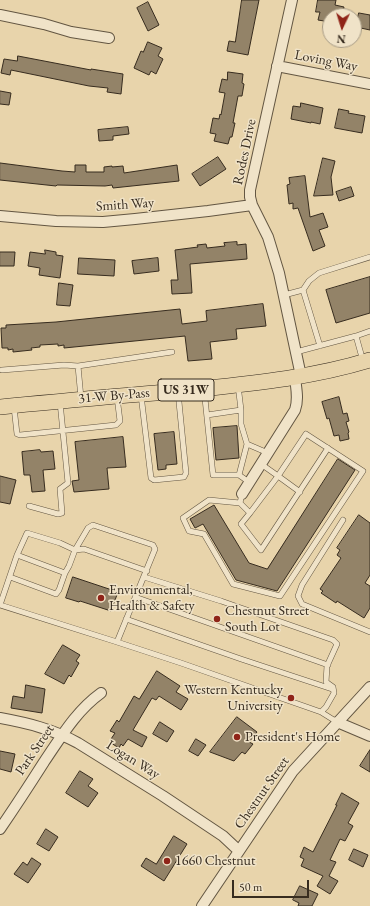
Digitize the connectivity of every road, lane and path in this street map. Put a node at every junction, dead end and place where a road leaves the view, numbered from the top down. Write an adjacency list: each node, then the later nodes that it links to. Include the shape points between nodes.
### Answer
1 (292, 0): 4 (street, Rodes Drive)
2 (0, 15): 3 (street)
3 (108, 38)
4 (278, 66): 5 (street, Loving Way); 6 (street, Rodes Drive, via 250,190)
5 (370, 84)
6 (252, 205): 7 (street, Smith Way, via 103,222); 10 (street, Rodes Drive, via 268,238)
7 (0, 216)
8 (370, 257): 9 (lane, via 319,273 308,281)
9 (303, 290): 10 (lane); 13 (lane)
10 (284, 295): 15 (street, Rodes Drive)
11 (370, 331): 12 (lane)
12 (356, 336): 13 (lane); 16 (lane)
13 (320, 346): 15 (lane)
14 (172, 352): 17 (lane)
15 (296, 352): 19 (street, Rodes Drive)
16 (367, 361): 19 (main road, 31-W By-Pass / US 31W)
17 (78, 366): 18 (lane); 25 (lane)
18 (2, 370)
19 (298, 377): 20 (main road, 31-W By-Pass / US 31W); 33 (street, Rodes Drive, via 295,410)
20 (238, 385): 21 (main road, 31-W By-Pass / US 31W); 28 (lane)
21 (204, 388): 22 (main road, 31-W By-Pass / US 31W); 29 (lane)
22 (178, 391): 23 (main road, 31-W By-Pass / US 31W); 23 (lane, via 186,473 184,477 154,480 150,478)
23 (141, 394): 24 (main road, 31-W By-Pass / US 31W)
24 (117, 396): 25 (main road, 31-W By-Pass / US 31W); 30 (lane, via 120,420 116,425)
25 (81, 399): 26 (main road, 31-W By-Pass / US 31W)
26 (60, 401): 27 (main road, 31-W By-Pass / US 31W); 30 (lane)
27 (7, 406): 30 (lane, via 17,434)
28 (241, 410): 29 (lane); 31 (lane, via 241,424)
29 (207, 415): 35 (lane, via 213,475)
30 (63, 430): 40 (lane, via 68,483 60,489 62,513)
31 (247, 444): 33 (lane); 35 (lane)
32 (328, 448): 36 (lane, via 306,434); 38 (lane); 39 (lane, via 363,471 280,596 233,584 204,534 189,530 183,518 210,500)
33 (268, 453): 34 (street, Rodes Drive)
34 (261, 464): 36 (lane); 37 (street, Rodes Drive)
35 (239, 475): 37 (lane)
36 (278, 476): 38 (lane); 41 (lane)
37 (249, 482): 39 (street, Rodes Drive)
38 (300, 492): 41 (lane, via 261,550 241,524)
39 (241, 499): 41 (lane)
40 (29, 506)
41 (250, 513)
42 (343, 520): 52 (lane, via 302,585 298,596 302,604)
43 (75, 550): 44 (lane, via 26,533); 45 (lane, via 84,549); 45 (lane, via 88,528 93,525 153,545 155,549); 46 (lane)
44 (17, 555): 46 (lane); 47 (lane)
45 (147, 571): 48 (lane)
46 (65, 573): 47 (lane, via 56,594)
47 (10, 578): 50 (lane)
48 (144, 578): 49 (lane); 54 (lane, via 236,606 333,640 338,644)
49 (136, 597): 51 (lane); 54 (lane)
50 (0, 605): 53 (lane)
51 (126, 619): 53 (lane); 56 (lane)
52 (370, 632)
53 (117, 642): 58 (lane)
54 (328, 665): 56 (lane, via 326,682)
55 (370, 686): 60 (street, Chestnut Street)
56 (333, 689): 58 (lane, via 331,700)
57 (101, 693): 61 (street, Park Street, via 80,712)
58 (321, 712): 60 (lane)
59 (0, 718): 61 (street, Logan Way)
60 (337, 722): 62 (street); 64 (street, Chestnut Street, via 293,771)
61 (62, 735): 63 (street, Park Street); 64 (street, Logan Way, via 99,755 163,796 223,836)
62 (370, 736)
63 (0, 829)
64 (239, 851): 65 (street, Chestnut Street)
65 (202, 906)

